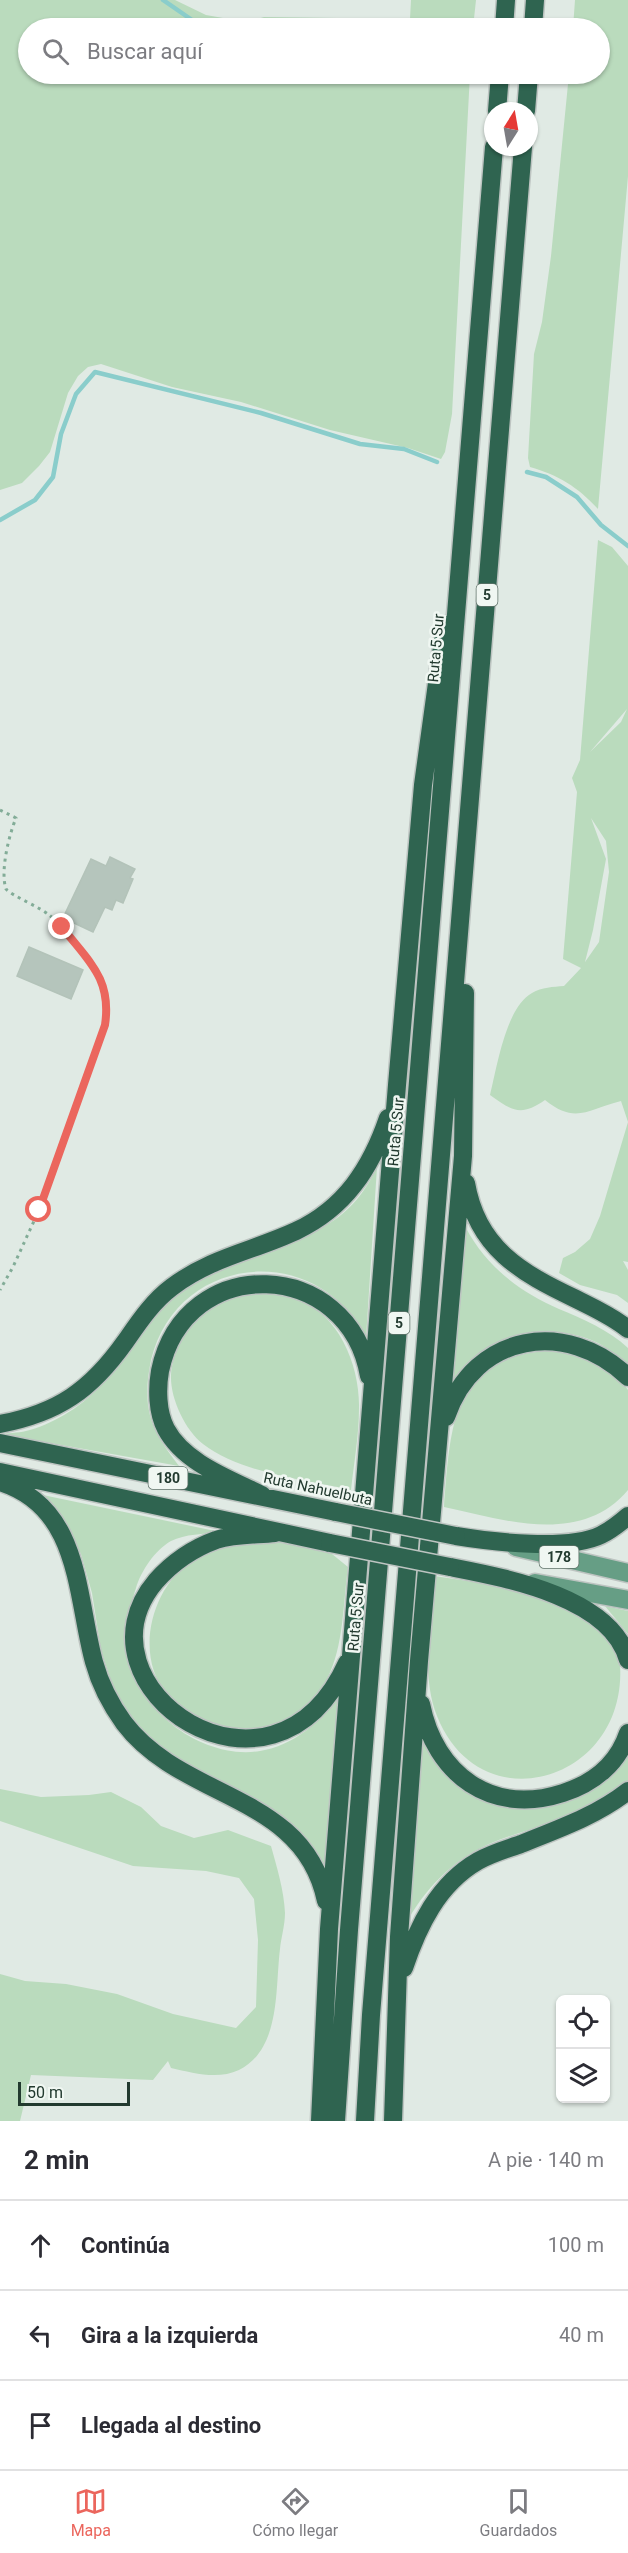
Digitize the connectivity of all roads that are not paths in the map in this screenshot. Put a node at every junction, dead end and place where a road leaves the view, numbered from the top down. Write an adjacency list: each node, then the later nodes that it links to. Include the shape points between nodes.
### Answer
1 (506, 0): 3 (highway)
2 (535, 0): 4 (highway)
3 (505, 18)
4 (534, 18)
5 (499, 84): 7 (highway)
6 (528, 84): 8 (highway)
7 (498, 102)
8 (527, 102)
9 (494, 156): 11 (highway, Ruta 5 Sur / 5)
10 (522, 156): 12 (highway, 5)
11 (463, 526): 13 (highway, via 428,745); 40 (highway, Ruta 5 Sur / 5)
12 (461, 908): 14 (highway, via 465,1011); 41 (highway, 5)
13 (397, 1084): 17 (highway); 18 (highway, via 370,1163 337,1205 296,1231 233,1253 191,1274 153,1304 105,1368 78,1394 53,1409)
14 (463, 1156): 15 (highway, via 475,1216 500,1253 521,1270 593,1306); 20 (highway)
15 (628, 1329)
16 (628, 1377): 20 (highway, via 606,1358 574,1344 538,1342 506,1349 468,1374 456,1392)
17 (372, 1389): 23 (highway, via 361,1348 344,1319 332,1307 304,1292 271,1283 253,1284 219,1293 193,1309 176,1331 162,1362 158,1397 166,1428 192,1457); 32 (highway)
18 (0, 1424)
19 (0, 1443): 23 (highway, Ruta Nahuelbuta / 180)
20 (437, 1450): 34 (highway)
21 (0, 1472): 25 (highway, 180)
22 (0, 1482): 37 (highway, via 45,1511 65,1542 78,1580 94,1664 125,1724 148,1749 274,1820 290,1833 304,1848 323,1886)
23 (262, 1495): 26 (highway, Ruta Nahuelbuta / 180, bridge)
24 (628, 1516): 27 (highway, via 601,1535 577,1542)
25 (275, 1533): 28 (highway, 180, bridge); 32 (highway, via 233,1536 200,1547 166,1570 149,1590 137,1615 135,1641 141,1668 154,1692 171,1712 207,1732 233,1738 261,1737 288,1729 313,1711 333,1689)
26 (456, 1536): 27 (highway, Ruta Nahuelbuta / 178)
27 (491, 1542): 29 (main road, Ruta Nahuelbuta / 178)
28 (450, 1567): 30 (highway, 178)
29 (628, 1573)
30 (495, 1576): 31 (main road, 178); 33 (highway, via 582,1607 600,1618 620,1641)
31 (628, 1600)
32 (351, 1650): 37 (highway)
33 (628, 1660)
34 (419, 1661): 35 (highway, via 424,1719 435,1747 462,1778 487,1793 529,1799 574,1789 609,1766); 38 (highway)
35 (628, 1733)
36 (628, 1791): 38 (highway, via 594,1814 477,1861 449,1885 435,1901 414,1939 403,1972)
37 (329, 1929): 39 (highway)
38 (395, 2029): 42 (highway)
39 (320, 2121)
40 (336, 2121)
41 (364, 2121)
42 (393, 2121)

